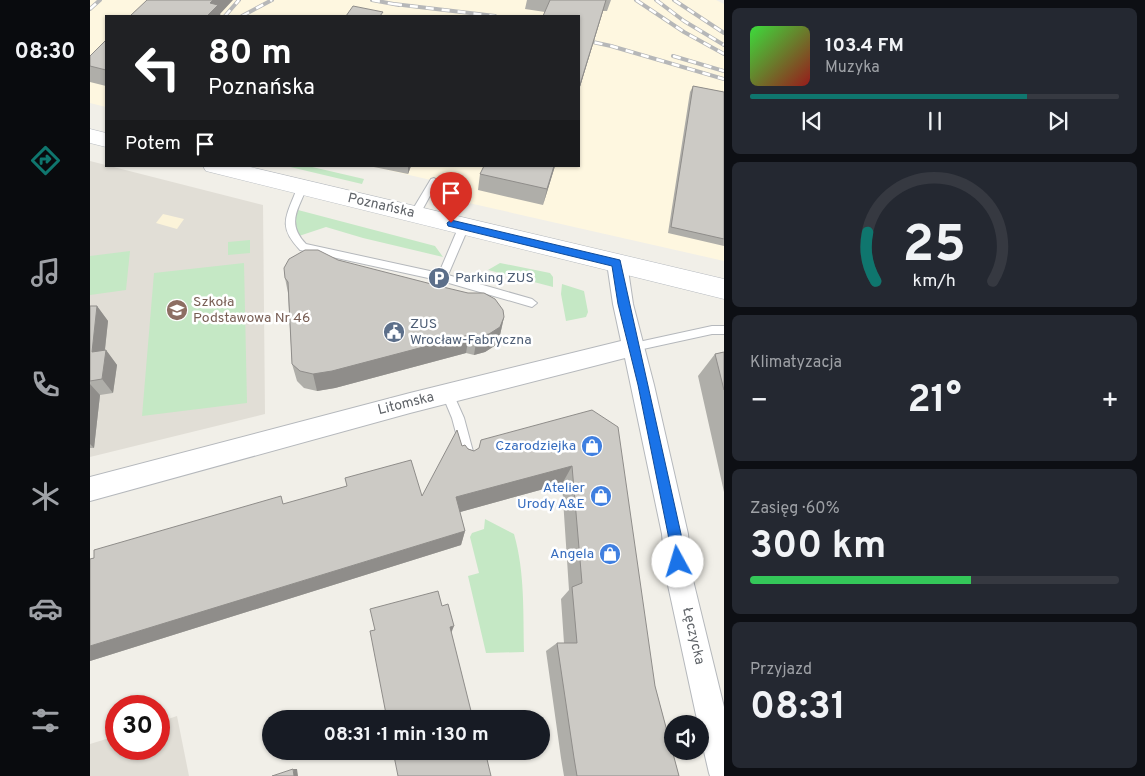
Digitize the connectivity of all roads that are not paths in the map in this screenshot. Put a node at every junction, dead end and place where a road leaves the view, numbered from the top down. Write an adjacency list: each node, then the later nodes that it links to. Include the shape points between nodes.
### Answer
1 (90, 136): 2 (street)
2 (105, 140)
3 (218, 167): 5 (street, Poznańska)
4 (434, 181): 6 (lane)
5 (302, 187): 6 (street, Poznańska); 9 (lane, via 288,224 289,231 303,247)
6 (415, 214): 7 (street, Poznańska)
7 (464, 226): 8 (street, Poznańska); 9 (lane)
8 (616, 263): 10 (street, Poznańska); 13 (street, Łęczycka)
9 (442, 277): 11 (lane)
10 (724, 288)
11 (532, 302)
12 (724, 330): 13 (lane, Litomska)
13 (634, 347): 14 (street, Litomska); 17 (street, Łęczycka, via 675,534 679,576)
14 (448, 394): 15 (lane); 16 (street, Litomska)
15 (469, 462)
16 (90, 489)
17 (724, 773)

